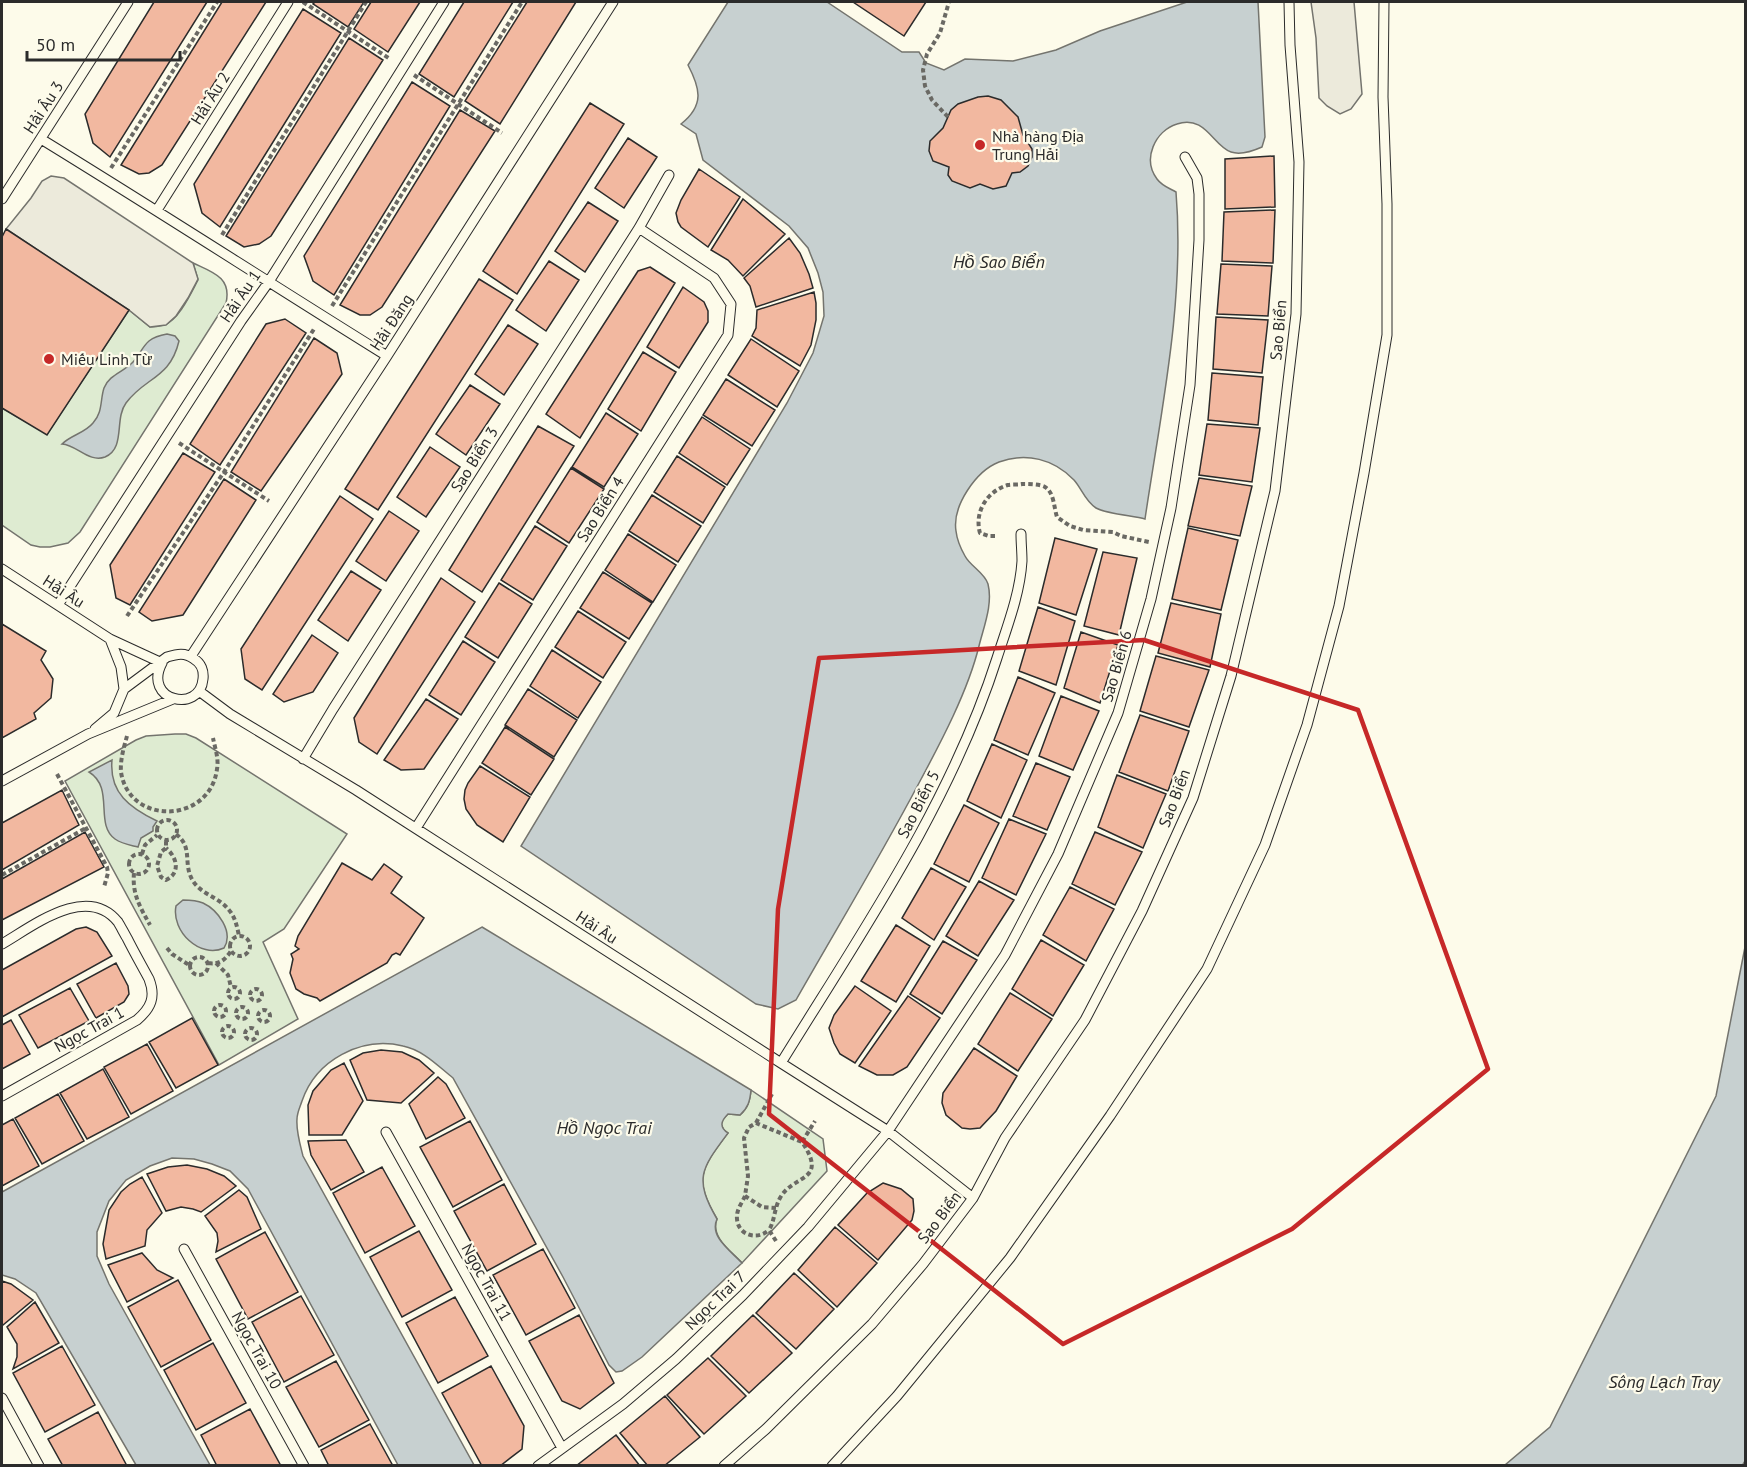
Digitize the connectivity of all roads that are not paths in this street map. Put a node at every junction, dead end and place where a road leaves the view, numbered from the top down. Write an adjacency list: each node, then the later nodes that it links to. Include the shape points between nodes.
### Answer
1 (128, 2): 7 (lane, Hải Âu 3)
2 (288, 2): 11 (lane, Hải Âu 2)
3 (444, 2): 13 (lane, Hải Âu 1)
4 (613, 2): 14 (lane, Hải Đăng)
5 (1289, 2): 33 (lane, Sao Biển, via 1299,162 1296,314 1275,491 1231,676 1193,798 1142,911 1085,1020 1005,1138)
6 (1384, 2): 41 (lane, via 1387,335 1339,606 1307,725 1265,845 1207,969 1110,1116 1010,1258 897,1396)
7 (40, 139): 10 (lane, Hải Âu 3); 11 (lane)
8 (1185, 157): 31 (lane, Sao Biển 6, via 1197,178 1199,194 1190,385 1163,546 1118,713 1058,854 1005,955)
9 (669, 175): 12 (lane, Sao Biển 3)
10 (2, 199)
11 (157, 210): 13 (lane)
12 (639, 228): 25 (lane, Sao Biển 3); 27 (lane, Sao Biển 4, via 714,278 731,304 728,335)
13 (268, 283): 14 (lane); 17 (lane, Hải Âu 1)
14 (387, 356): 19 (lane, Hải Đăng)
15 (1021, 534): 29 (lane, Sao Biển 5, via 1022,561 1010,619 967,739 910,854)
16 (2, 569): 17 (lane, Hải Âu)
17 (58, 605): 18 (lane, Hải Âu)
18 (110, 639): 20 (lane, Hải Âu); 21 (lane, via 121,666)
19 (191, 656): 20 (lane, via 175,654); 22 (lane, via 204,675)
20 (162, 663): 21 (lane); 23 (lane, via 158,684)
21 (124, 689): 24 (lane, via 114,713)
22 (199, 691): 23 (lane, via 187,699); 25 (lane, Hải Âu)
23 (173, 699): 24 (lane)
24 (88, 734): 26 (lane)
25 (303, 759): 27 (lane, Hải Âu)
26 (2, 781)
27 (416, 828): 29 (lane, Hải Âu)
28 (2, 944): 30 (lane, Ngọc Trai 1, via 59,912 75,906 98,907 117,922 149,979 153,997 137,1020)
29 (781, 1064): 31 (lane, Hải Âu)
30 (2, 1096)
31 (888, 1131): 33 (lane, Hải Âu); 36 (lane, Ngọc Trai 7, via 808,1227 743,1295 623,1404)
32 (386, 1132): 36 (lane, Ngọc Trai 11)
33 (973, 1198): 40 (lane, Sao Biển, via 872,1324 766,1430)
34 (184, 1249): 38 (lane, Ngọc Trai 10)
35 (2, 1398): 37 (lane)
36 (562, 1448): 39 (lane, Ngọc Trai 7)
37 (39, 1466)
38 (304, 1466)
39 (538, 1466)
40 (724, 1466)
41 (832, 1466)

